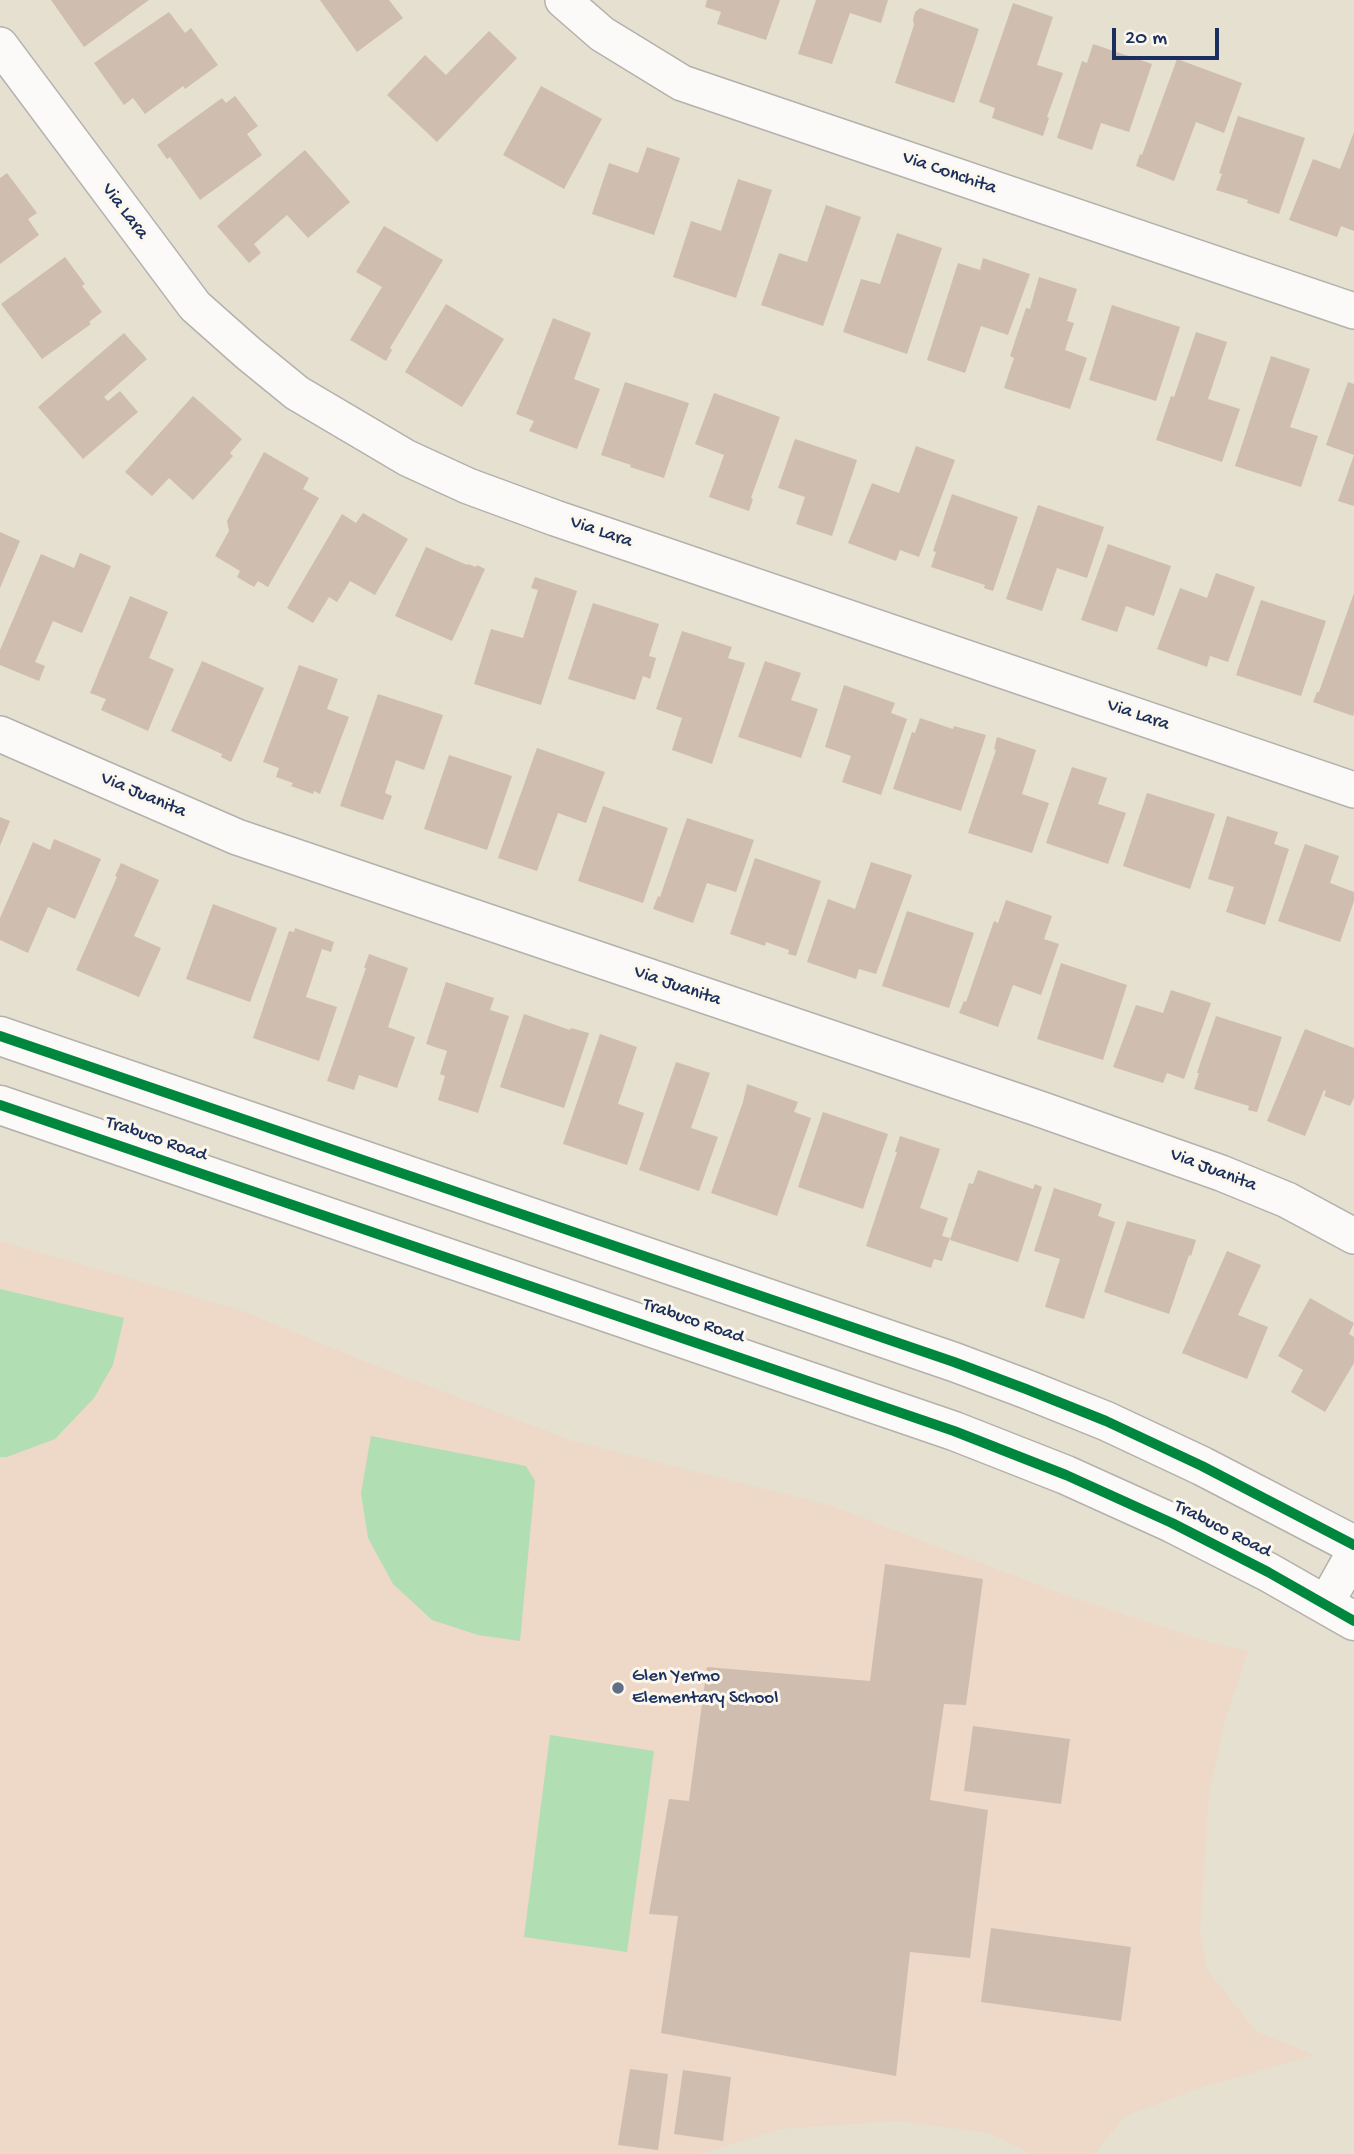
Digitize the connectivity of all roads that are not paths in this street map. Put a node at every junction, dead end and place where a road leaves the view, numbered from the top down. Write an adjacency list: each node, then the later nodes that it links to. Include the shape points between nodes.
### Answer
1 (563, 0): 3 (street, Via Conchita, via 602,34 682,83)
2 (0, 46): 5 (street, Via Lara, via 195,306 297,393 407,458 555,518)
3 (1354, 311)
4 (0, 734): 8 (street, Via Juanita, via 237,837 1208,1168 1287,1200)
5 (1354, 790)
6 (0, 1036): 9 (main road, via 1014,1384 1202,1466)
7 (0, 1105): 11 (main road, Trabuco Road, via 954,1431 1171,1523)
8 (1354, 1236)
9 (1354, 1545)
10 (1354, 1553): 11 (street)
11 (1340, 1613)

